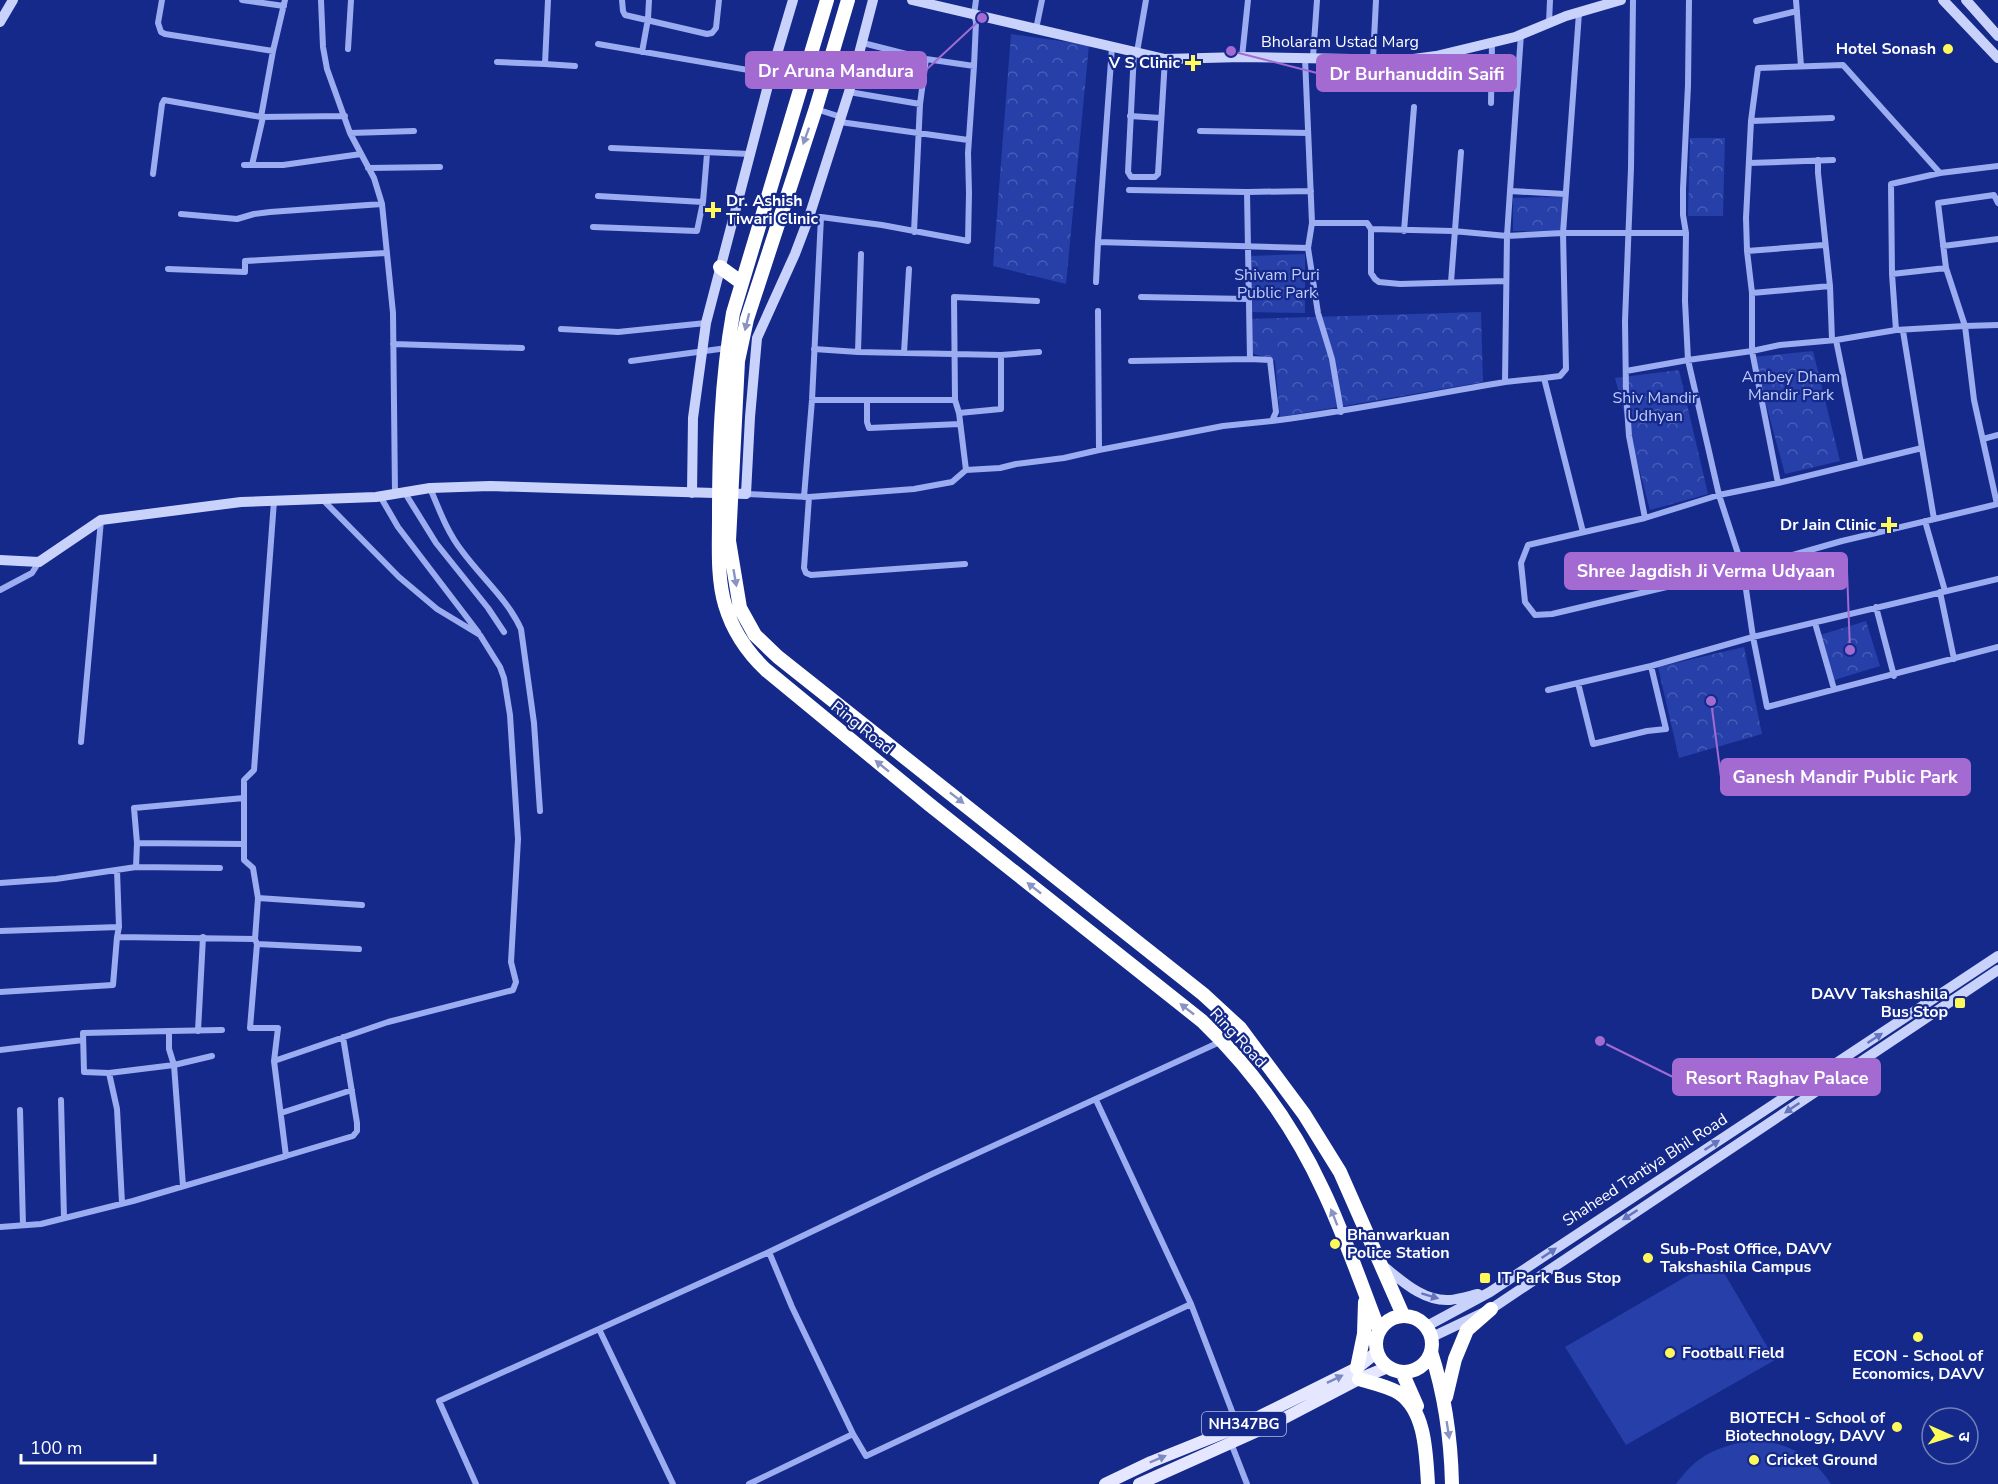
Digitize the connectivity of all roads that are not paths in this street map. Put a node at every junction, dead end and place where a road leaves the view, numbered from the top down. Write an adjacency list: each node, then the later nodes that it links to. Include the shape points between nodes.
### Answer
1 (13, 0): 34 (street)
2 (162, 0): 44 (street, via 158,24 165,34)
3 (242, 0): 28 (street)
4 (321, 0): 64 (street, via 327,69)
5 (351, 0): 43 (street)
6 (548, 0): 54 (street)
7 (622, 0): 32 (street, via 625,15)
8 (649, 0): 32 (street)
9 (719, 0): 32 (street, via 712,33)
10 (794, 0): 58 (street)
11 (827, 0): 131 (highway, Ring Road)
12 (848, 0): 62 (highway, Ring Road)
13 (873, 0): 40 (street)
14 (912, 0): 31 (street, Bholaram Ustad Marg)
15 (976, 0): 31 (street)
16 (1042, 0): 36 (street)
17 (1146, 0): 46 (street)
18 (1248, 0): 47 (street)
19 (1317, 0): 48 (street)
20 (1376, 0): 52 (street)
21 (1550, 0): 35 (street)
22 (1621, 0): 30 (street, Bholaram Ustad Marg)
23 (1633, 0): 112 (street)
24 (1689, 0): 111 (street, via 1683,189)
25 (1796, 0): 29 (street)
26 (1943, 0): 49 (street)
27 (1966, 0): 38 (street)
28 (284, 3): 44 (street)
29 (1797, 11): 33 (street); 57 (street)
30 (1579, 13): 35 (street, Bholaram Ustad Marg); 96 (street)
31 (974, 15): 36 (street, Bholaram Ustad Marg); 56 (street)
32 (648, 19): 45 (street)
33 (1756, 21)
34 (0, 22)
35 (1549, 23): 37 (street, Bholaram Ustad Marg)
36 (1036, 29): 42 (street, Bholaram Ustad Marg)
37 (1521, 34): 39 (street, Bholaram Ustad Marg); 94 (street)
38 (1998, 36)
39 (1492, 42): 52 (street, Bholaram Ustad Marg, via 1436,56); 60 (street)
40 (863, 43): 50 (street); 59 (street)
41 (598, 45): 45 (street)
42 (1112, 47): 46 (street, Bholaram Ustad Marg); 115 (street)
43 (348, 49)
44 (273, 51): 66 (street)
45 (642, 52): 58 (street)
46 (1136, 52): 51 (street, Bholaram Ustad Marg); 65 (street)
47 (1242, 57): 48 (street, Bholaram Ustad Marg); 51 (street, Bholaram Ustad Marg)
48 (1309, 57): 52 (street, Bholaram Ustad Marg); 74 (street)
49 (1998, 58)
50 (926, 59): 56 (street); 61 (street)
51 (1165, 59): 67 (street)
52 (1373, 59)
53 (497, 62): 54 (street)
54 (544, 64): 55 (street)
55 (574, 66)
56 (974, 66): 76 (street)
57 (1801, 66): 70 (street, via 1758,68); 90 (street, via 1843,65)
58 (771, 74): 81 (street)
59 (849, 92): 61 (street); 69 (street)
60 (1491, 103)
61 (920, 104): 75 (street)
62 (816, 108): 69 (street); 179 (highway, Ring Road, one-way to 179, via 747,319 738,361)
63 (1414, 108): 107 (street)
64 (345, 116): 66 (street); 73 (street)
65 (1130, 116): 67 (street); 67 (street, via 1131,177 1158,174)
66 (262, 117): 86 (street); 91 (street, via 164,100)
67 (1161, 118)
68 (1832, 118): 70 (street)
69 (840, 120): 75 (street); 102 (street)
70 (1751, 121): 84 (street)
71 (414, 131): 73 (street)
72 (1200, 131): 74 (street)
73 (350, 133): 79 (street)
74 (1308, 133): 93 (street)
75 (919, 134): 76 (street); 109 (street)
76 (968, 140): 109 (street, via 968,241)
77 (611, 148): 80 (street)
78 (1461, 152): 108 (street)
79 (361, 154): 86 (street, via 283,165); 89 (street)
80 (707, 154): 81 (street); 98 (street)
81 (750, 154): 123 (street)
82 (1818, 160): 83 (street); 84 (street); 117 (street)
83 (1833, 160)
84 (1749, 163): 120 (street)
85 (244, 165): 86 (street)
86 (252, 165)
87 (1998, 166): 90 (street)
88 (440, 167): 89 (street)
89 (368, 168): 100 (street)
90 (1940, 172): 127 (street, via 1891,184)
91 (153, 174)
92 (1129, 190): 95 (street)
93 (1311, 191): 95 (street); 104 (street)
94 (1510, 191): 96 (street); 113 (street)
95 (1247, 192): 116 (street)
96 (1565, 194): 110 (street)
97 (598, 196): 98 (street)
98 (702, 202): 105 (street, via 694,232)
99 (1998, 203): 118 (street, via 1994,195 1938,203)
100 (382, 204): 101 (street, via 262,213 237,219); 121 (street)
101 (181, 214)
102 (808, 217): 103 (street); 180 (street, via 757,338)
103 (821, 217): 109 (street); 147 (street)
104 (1312, 223): 106 (street, via 1367,223); 119 (street)
105 (593, 227)
106 (1371, 230): 107 (street); 130 (street, via 1371,273 1379,282)
107 (1404, 231): 108 (street)
108 (1453, 231): 113 (street); 130 (street)
109 (914, 232)
110 (1563, 233): 112 (street); 113 (street); 160 (street, via 1566,369 1560,376)
111 (1686, 233): 112 (street); 156 (street)
112 (1628, 234): 159 (street)
113 (1507, 236): 128 (street)
114 (1998, 239): 118 (street)
115 (1098, 242): 116 (street); 129 (street)
116 (1246, 245): 119 (street); 135 (street)
117 (1824, 245): 120 (street); 132 (street)
118 (1943, 246): 124 (street)
119 (1308, 248): 165 (street, via 1318,314 1332,359)
120 (1747, 251): 133 (street)
121 (386, 253): 125 (street, via 245,261 245,272); 144 (street)
122 (861, 254): 150 (street)
123 (720, 267): 131 (highway); 138 (street)
124 (1946, 268): 127 (street); 140 (street)
125 (168, 269)
126 (909, 270): 152 (street)
127 (1892, 274): 142 (street)
128 (1505, 281): 130 (street); 161 (street)
129 (1096, 282)
130 (1451, 282)
131 (742, 283): 146 (highway, Ring Road)
132 (1830, 286): 133 (street); 143 (street)
133 (1752, 293): 148 (street)
134 (1141, 297): 135 (street)
135 (1247, 299): 155 (street)
136 (1037, 302): 153 (street, via 954,297)
137 (1098, 311): 172 (street)
138 (706, 324): 141 (street, via 618,332); 149 (street)
139 (1998, 325): 140 (street)
140 (1965, 326): 142 (street); 170 (street)
141 (561, 329)
142 (1899, 331): 143 (street); 171 (street)
143 (1834, 340): 148 (street); 173 (street)
144 (393, 344): 145 (street); 178 (street)
145 (522, 348)
146 (727, 348): 149 (street); 179 (highway, Ring Road, via 719,457)
147 (814, 349): 150 (street); 162 (street)
148 (1752, 351): 156 (street); 175 (street)
149 (703, 352): 157 (street); 177 (street, via 693,418)
150 (858, 352): 152 (street)
151 (1039, 352): 154 (street)
152 (904, 353): 153 (street)
153 (954, 354): 154 (street); 163 (street)
154 (1001, 355): 166 (street, via 1001,409)
155 (1250, 359): 158 (street); 167 (street, via 1270,360 1276,403)
156 (1688, 360): 159 (street); 181 (street)
157 (632, 361)
158 (1131, 361)
159 (1626, 371): 187 (street, via 1629,436)
160 (1544, 378): 161 (street); 191 (street)
161 (1505, 382): 165 (street)
162 (812, 400): 164 (street); 183 (street)
163 (955, 400): 164 (street); 166 (street)
164 (867, 401): 168 (street, via 869,428)
165 (1341, 412): 167 (street)
166 (959, 413): 168 (street)
167 (1272, 421): 172 (street, via 1223,426)
168 (960, 424): 174 (street)
169 (1998, 435): 170 (street)
170 (1983, 439): 186 (street)
171 (1922, 448): 173 (street); 188 (street)
172 (1099, 450): 174 (street, via 1000,468)
173 (1861, 463): 175 (street)
174 (966, 470): 183 (street, via 952,482 914,489)
175 (1778, 483): 181 (street)
176 (430, 488): 177 (street, via 490,486); 178 (street); 213 (street, via 460,550 521,629 534,723)
177 (692, 493): 179 (street)
178 (400, 494): 182 (street); 201 (street)
179 (725, 494): 180 (street); 236 (highway, Ring Road, one-way to 179, via 749,654 724,604 719,560); 256 (highway, Ring Road, one-way to 256, via 740,608 755,635 1240,1028 1304,1114 1340,1172)
180 (746, 494): 183 (street)
181 (1719, 495): 187 (street); 195 (street)
182 (380, 496): 184 (street); 202 (street, via 398,527)
183 (807, 497): 194 (street, via 804,568 811,576)
184 (323, 500): 185 (street); 202 (street, via 399,577 437,609)
185 (274, 501): 189 (street); 212 (street, via 254,770 244,780)
186 (1997, 504): 188 (street)
187 (1645, 518): 191 (street)
188 (1934, 519): 190 (street)
189 (101, 520): 193 (street); 211 (street)
190 (1925, 521): 195 (street); 198 (street)
191 (1584, 532): 195 (street, via 1528,545 1521,563 1526,602 1535,615)
192 (0, 560): 193 (street)
193 (39, 562): 197 (street, via 32,573)
194 (965, 564)
195 (1743, 569): 203 (street)
196 (1998, 579): 198 (street)
197 (0, 590)
198 (1942, 592): 199 (street); 205 (street)
199 (1876, 607): 200 (street); 207 (street)
200 (1815, 623): 203 (street); 209 (street)
201 (504, 632)
202 (480, 635): 234 (street, via 500,667 510,715 518,839 511,962 516,982 513,990 502,994)
203 (1753, 637): 206 (street); 209 (street, via 1767,706)
204 (1998, 647): 205 (street)
205 (1954, 659): 207 (street)
206 (1651, 666): 208 (street); 208 (street, via 1666,729 1593,744)
207 (1893, 676): 209 (street)
208 (1578, 683): 210 (street)
209 (1834, 689)
210 (1548, 690)
211 (81, 742)
212 (244, 798): 214 (street, via 134,808); 215 (street)
213 (540, 811)
214 (137, 843): 215 (street); 216 (street)
215 (244, 844): 220 (street, via 244,860 253,868)
216 (136, 867): 217 (street); 218 (street)
217 (220, 868)
218 (117, 870): 219 (street); 222 (street)
219 (0, 883)
220 (258, 898): 221 (street); 226 (street)
221 (362, 905)
222 (118, 927): 223 (street); 224 (street)
223 (0, 931)
224 (117, 937): 225 (street); 230 (street, via 113,985)
225 (203, 937): 226 (street); 233 (street)
226 (256, 941): 227 (street); 239 (street, via 250,1028 278,1028)
227 (359, 949)
228 (1998, 956): 249 (street, Shaheed Tantiya Bhil Road, one-way to 228)
229 (1998, 970): 250 (street, one-way to 250)
230 (0, 992)
231 (222, 1030): 233 (street)
232 (169, 1031): 233 (street); 235 (street, via 83,1033); 240 (street)
233 (198, 1031)
234 (343, 1037): 239 (street); 242 (street)
235 (83, 1040): 237 (street); 241 (street, via 84,1072)
236 (1223, 1041): 244 (street); 257 (highway, Ring Road, one-way to 236, via 1323,1190 1281,1115)
237 (0, 1050)
238 (212, 1056): 240 (street)
239 (274, 1061): 246 (street)
240 (174, 1065): 241 (street); 248 (street)
241 (109, 1073): 251 (street, via 117,1109)
242 (352, 1090): 246 (street); 247 (street, via 357,1123 353,1136)
243 (61, 1100): 252 (street)
244 (1096, 1100): 255 (street); 259 (street)
245 (20, 1110): 253 (street)
246 (281, 1113): 247 (street)
247 (286, 1156): 248 (street)
248 (183, 1186): 251 (street)
249 (1648, 1188): 250 (street); 258 (street, Shaheed Tantiya Bhil Road, one-way to 249)
250 (1656, 1198): 260 (street, one-way to 260)
251 (122, 1203): 252 (street)
252 (64, 1218): 253 (street)
253 (23, 1226): 254 (street)
254 (0, 1227)
255 (769, 1252): 262 (street); 272 (street)
256 (1382, 1264): 258 (street, one-way to 258, via 1427,1297 1448,1300); 261 (highway, Ring Road)
257 (1364, 1292): 263 (highway, Ring Road); 269 (highway, via 1364,1334)
258 (1490, 1292): 264 (street, Shaheed Tantiya Bhil Road)
259 (1191, 1304): 271 (street); 272 (street, via 866,1456)
260 (1491, 1309): 264 (street); 270 (highway, via 1467,1330)
261 (1403, 1315): 263 (highway, via 1389,1319); 264 (highway, via 1416,1318)
262 (599, 1329): 274 (street, via 439,1401); 275 (street)
263 (1379, 1330): 265 (highway)
264 (1429, 1331): 266 (highway)
265 (1377, 1352): 267 (highway); 269 (main road, NH347BG)
266 (1431, 1352): 268 (highway, via 1420,1367); 270 (highway)
267 (1388, 1367): 268 (highway); 269 (main road, NH347BG)
268 (1402, 1372): 280 (highway, via 1426,1432 1432,1472)
269 (1358, 1374): 271 (main road, NH347BG, one-way to 269); 273 (main road, NH347BG, via 1273,1424); 280 (highway, via 1408,1399 1421,1431)
270 (1444, 1404): 281 (highway, one-way to 281)
271 (1238, 1427): 277 (main road, NH347BG, one-way to 271)
272 (853, 1434): 276 (street)
273 (1231, 1442): 278 (main road, NH347BG); 279 (street)
274 (476, 1484)
275 (673, 1484)
276 (749, 1484)
277 (1105, 1484)
278 (1139, 1484)
279 (1247, 1484)
280 (1429, 1484)
281 (1452, 1484)

